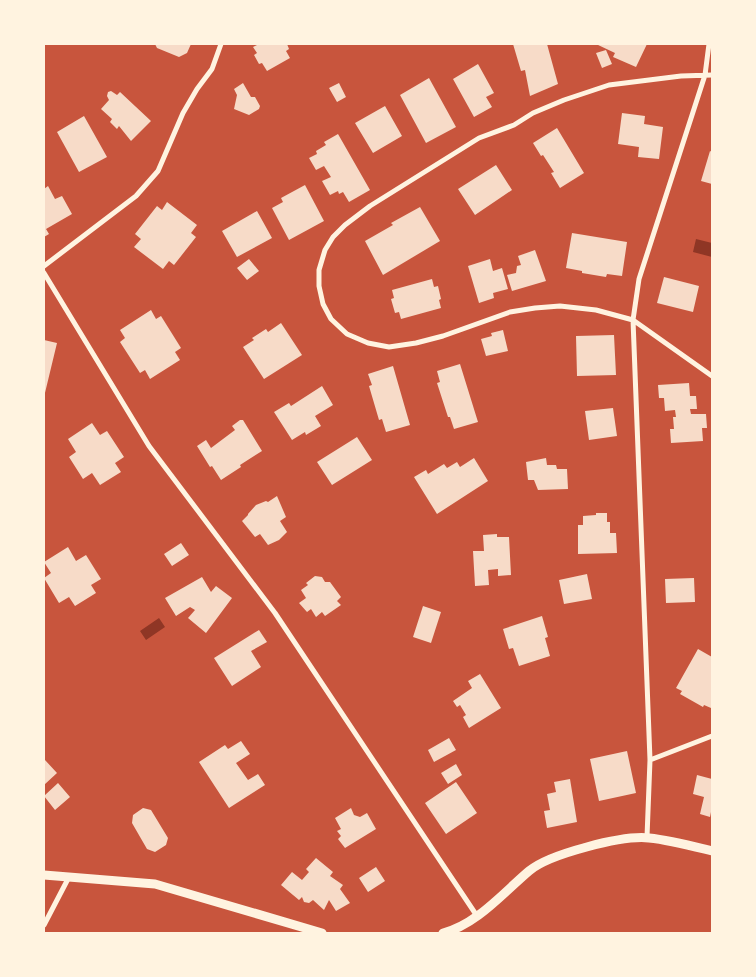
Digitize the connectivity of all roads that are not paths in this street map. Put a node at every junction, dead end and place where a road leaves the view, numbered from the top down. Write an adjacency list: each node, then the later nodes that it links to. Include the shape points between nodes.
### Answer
1 (221, 44): 5 (street, via 212,70 183,113 158,171 136,196)
2 (709, 44): 3 (street)
3 (704, 74): 4 (street); 7 (street, via 639,279); 7 (street, via 609,86 564,100 479,138 345,225 325,250 319,270 323,304 331,319 347,334 368,344 389,348 443,336 510,312 535,308 560,306 596,310)
4 (712, 75)
5 (44, 266)
6 (44, 273): 15 (street, via 149,446 275,613)
7 (633, 320): 8 (street); 10 (street)
8 (712, 376)
9 (712, 736): 10 (street)
10 (650, 760): 11 (street)
11 (647, 837): 12 (street); 15 (street, via 609,841 570,852 532,869)
12 (712, 851)
13 (44, 875): 14 (street)
14 (69, 876): 16 (street); 17 (street, via 155,884)
15 (477, 916): 18 (street)
16 (44, 925)
17 (322, 933)
18 (443, 933)

